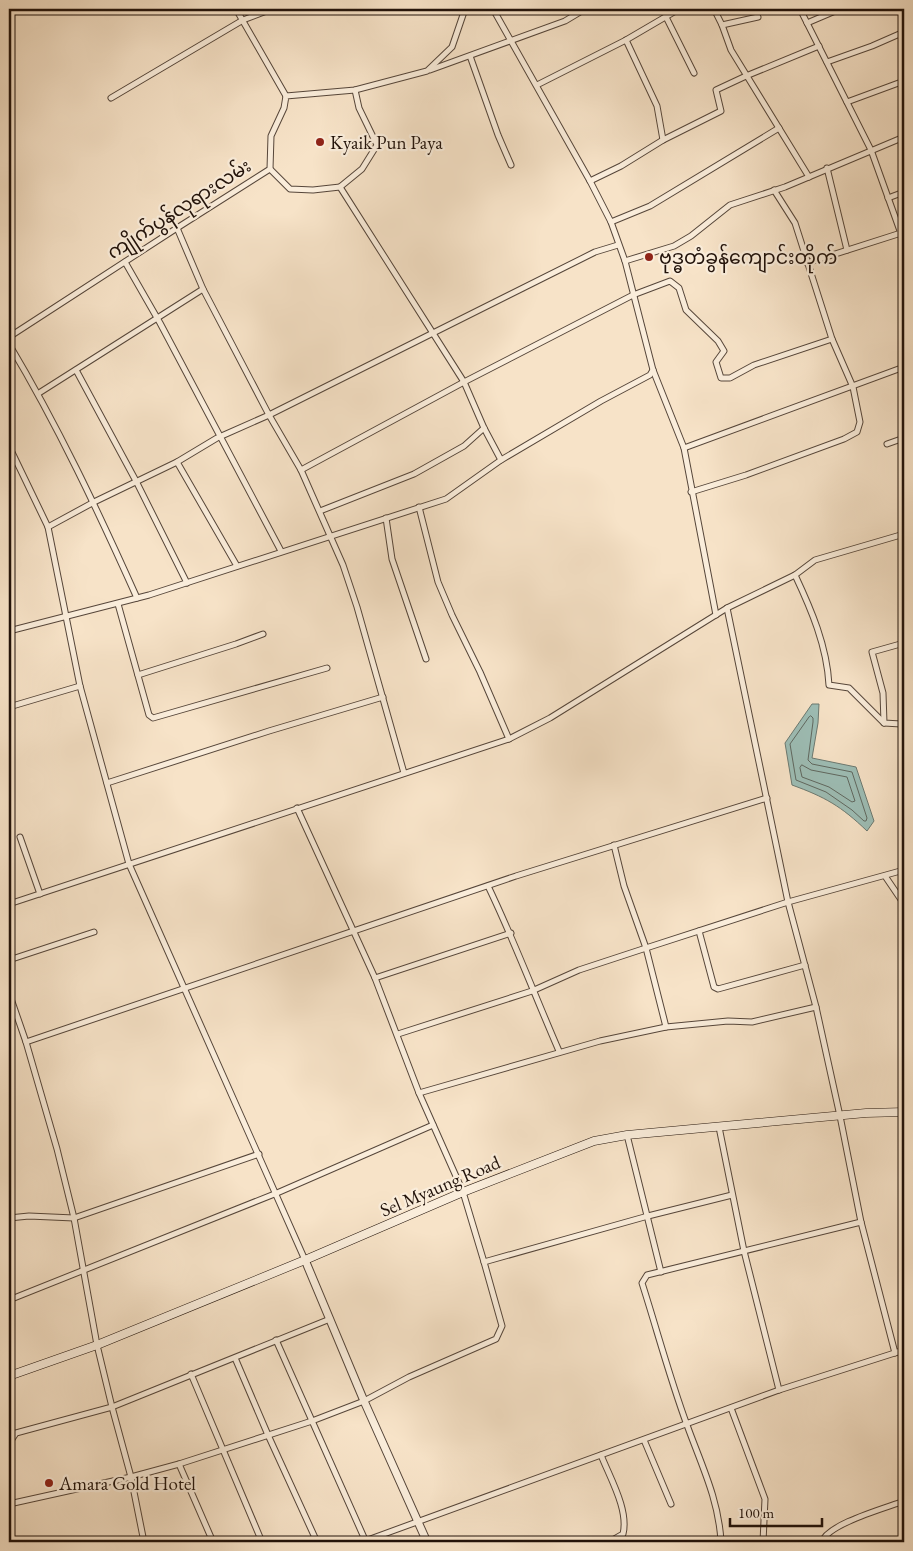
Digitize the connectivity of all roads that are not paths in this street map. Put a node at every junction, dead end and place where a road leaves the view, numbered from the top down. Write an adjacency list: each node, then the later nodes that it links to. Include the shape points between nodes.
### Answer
1 (236, 9): 12 (street)
2 (272, 9): 12 (street)
3 (465, 9): 21 (street, via 452,47)
4 (493, 9): 16 (street)
5 (585, 9): 16 (street, via 565,21)
6 (679, 9): 10 (street)
7 (714, 9): 14 (street)
8 (800, 9): 13 (street)
9 (840, 9): 13 (street)
10 (666, 17): 17 (street); 22 (street)
11 (758, 17): 14 (street)
12 (243, 20): 27 (street); 28 (street)
13 (807, 23): 18 (street)
14 (722, 25): 23 (street, via 730,50)
15 (904, 32): 20 (street)
16 (512, 40): 19 (street); 25 (street)
17 (626, 40): 25 (street); 32 (street, via 657,106)
18 (819, 46): 20 (street); 23 (street)
19 (470, 56): 21 (street); 34 (street)
20 (827, 62): 29 (street)
21 (427, 71): 26 (street)
22 (694, 73)
23 (746, 76): 30 (street); 32 (street, via 716,90 721,111)
24 (904, 81): 29 (street)
25 (537, 85): 38 (street)
26 (355, 90): 27 (street); 39 (street, via 359,108 377,144 362,168)
27 (286, 96): 36 (street, ကျိုက်ပွန်လုရားလမ်း, via 271,136)
28 (111, 98)
29 (847, 102): 33 (street)
30 (779, 128): 37 (street); 43 (street, via 650,206)
31 (904, 138): 33 (street)
32 (662, 140): 38 (street)
33 (871, 150): 35 (street); 42 (street)
34 (512, 165)
35 (827, 168): 37 (street); 48 (street)
36 (270, 169): 39 (street, via 290,188); 44 (street, ကျိုက်ပွန်လုရားလမ်း)
37 (809, 177): 40 (street)
38 (590, 181): 43 (street)
39 (340, 187): 55 (street)
40 (774, 190): 49 (street, via 730,205 674,246); 51 (street, via 795,223)
41 (904, 192): 42 (street)
42 (888, 198): 45 (street)
43 (611, 222): 47 (street)
44 (177, 228): 50 (street, ကျိုက်ပွန်လုရားလမ်း); 52 (street)
45 (901, 233): 46 (street); 48 (street)
46 (904, 242)
47 (618, 245): 49 (street); 55 (street, via 595,252)
48 (848, 250): 51 (street)
49 (625, 261): 53 (street)
50 (125, 262): 54 (street); 56 (street, ကျိုက်ပွန်လုရားလမ်း)
51 (807, 263): 57 (street)
52 (203, 289): 54 (street); 65 (street)
53 (633, 295): 57 (street, via 670,281 679,288 686,310 724,351 716,362 721,378 730,378 754,364); 61 (street); 62 (street)
54 (157, 319): 60 (street); 67 (street)
55 (434, 332): 62 (street); 65 (street)
56 (9, 337)
57 (832, 339): 63 (street)
58 (9, 344): 64 (street)
59 (904, 367): 63 (street)
60 (76, 370): 64 (street); 75 (street)
61 (653, 370): 71 (street); 72 (street, via 650,375)
62 (464, 382): 66 (street); 74 (street)
63 (853, 387): 71 (street); 76 (street, via 860,422 856,432 746,475)
64 (38, 393): 77 (street)
65 (269, 415): 67 (street); 74 (street)
66 (484, 428): 72 (street); 79 (street, via 464,446 414,474)
67 (220, 437): 73 (street); 84 (street)
68 (904, 438): 69 (street)
69 (887, 444)
70 (9, 446): 81 (street)
71 (684, 448): 76 (street)
72 (501, 460): 78 (street, via 446,499)
73 (177, 462): 75 (street); 85 (street)
74 (301, 470): 79 (street)
75 (136, 482): 77 (street); 87 (street)
76 (692, 492): 91 (street)
77 (94, 502): 81 (street); 88 (street)
78 (419, 507): 80 (street); 104 (street, via 438,582)
79 (320, 511): 83 (street)
80 (386, 518): 83 (street); 96 (street, via 392,559)
81 (48, 527): 92 (street)
82 (904, 534): 86 (street, via 815,560)
83 (330, 535): 84 (street); 100 (street, via 344,565)
84 (281, 551): 85 (street)
85 (237, 566): 87 (street)
86 (795, 575): 90 (street); 102 (street, via 808,602 828,663 829,684 849,688)
87 (187, 582): 88 (street)
88 (137, 598): 89 (street)
89 (118, 604): 92 (street); 98 (street)
90 (727, 608): 91 (street); 107 (street)
91 (716, 616): 104 (street, via 550,718)
92 (65, 617): 93 (street); 99 (street)
93 (9, 631)
94 (263, 634): 98 (street)
95 (904, 643): 102 (street, via 872,652 883,693)
96 (426, 659)
97 (327, 668): 98 (street, via 153,718 149,715)
98 (138, 675)
99 (80, 686): 101 (street); 106 (street)
100 (383, 697): 105 (street); 106 (street)
101 (9, 707)
102 (884, 723): 103 (street, via 901,724)
103 (904, 728)
104 (508, 739): 105 (street)
105 (404, 773): 108 (street)
106 (107, 783): 111 (street)
107 (767, 798): 110 (street); 116 (street)
108 (297, 808): 111 (street); 119 (street)
109 (20, 837): 115 (street)
110 (614, 845): 114 (street); 123 (street, via 624,886)
111 (129, 864): 115 (street); 127 (street)
112 (904, 870): 113 (street)
113 (885, 876): 116 (street); 118 (street)
114 (488, 886): 119 (street); 122 (street)
115 (40, 894): 117 (street)
116 (788, 902): 120 (street); 125 (street)
117 (9, 904)
118 (904, 904)
119 (352, 930): 126 (street); 127 (street)
120 (699, 931): 123 (street); 125 (street, via 714,987 718,989)
121 (94, 932): 124 (street)
122 (511, 933): 126 (street); 128 (street)
123 (646, 948): 128 (street, via 579,970); 131 (street)
124 (9, 960)
125 (805, 965): 130 (street)
126 (375, 978): 132 (street)
127 (184, 988): 133 (street); 141 (street)
128 (532, 990): 132 (street); 134 (street)
129 (9, 993): 133 (street)
130 (816, 1007): 131 (street, via 752,1022); 137 (street)
131 (666, 1027): 134 (street)
132 (398, 1034): 135 (street)
133 (26, 1042): 147 (street)
134 (559, 1051): 135 (street)
135 (419, 1093): 138 (street)
136 (904, 1112): 137 (main road, Sel Myaung Road)
137 (840, 1116): 139 (main road, Sel Myaung Road); 148 (street)
138 (433, 1125): 142 (street); 143 (street)
139 (719, 1127): 140 (main road, Sel Myaung Road); 144 (street)
140 (627, 1135): 142 (main road, Sel Myaung Road, via 594,1141); 145 (street)
141 (259, 1154): 143 (street); 147 (street)
142 (463, 1192): 150 (main road, Sel Myaung Road); 151 (street)
143 (277, 1193): 150 (street); 152 (street)
144 (732, 1195): 145 (street); 149 (street)
145 (648, 1216): 151 (street); 153 (street)
146 (9, 1218): 147 (street)
147 (74, 1218): 152 (street)
148 (860, 1222): 149 (street); 159 (street)
149 (744, 1252): 153 (street); 163 (street)
150 (305, 1260): 155 (street); 157 (main road, Sel Myaung Road)
151 (484, 1262): 164 (street, via 502,1326 496,1339 409,1377)
152 (83, 1270): 154 (street); 157 (street)
153 (661, 1272): 168 (street, via 647,1275 642,1283)
154 (9, 1300)
155 (330, 1320): 156 (street); 164 (street)
156 (276, 1340): 160 (street); 167 (street)
157 (97, 1345): 162 (main road, Sel Myaung Road); 165 (street)
158 (904, 1350): 159 (street)
159 (895, 1353): 163 (street)
160 (235, 1358): 161 (street); 169 (street)
161 (190, 1374): 165 (street); 171 (street)
162 (9, 1376)
163 (779, 1390): 166 (street)
164 (364, 1402): 167 (street); 179 (street)
165 (112, 1407): 172 (street, via 16,1433); 175 (street)
166 (732, 1408): 168 (street); 188 (street, via 765,1499)
167 (312, 1421): 169 (street); 184 (street)
168 (687, 1424): 170 (street); 187 (street, via 711,1485)
169 (268, 1436): 171 (street); 183 (street)
170 (644, 1440): 173 (street); 178 (street)
171 (222, 1450): 174 (street); 182 (street)
172 (9, 1451)
173 (601, 1455): 179 (street); 186 (street, via 625,1525 623,1534)
174 (178, 1464): 175 (street); 181 (street)
175 (131, 1477): 177 (street); 180 (street)
176 (904, 1501): 189 (street, via 838,1526 826,1534)
177 (9, 1504)
178 (671, 1504)
179 (418, 1521): 184 (street); 185 (street)
180 (144, 1542)
181 (212, 1542)
182 (262, 1542)
183 (317, 1542)
184 (364, 1542)
185 (427, 1542)
186 (609, 1542)
187 (721, 1542)
188 (763, 1542)
189 (822, 1542)

